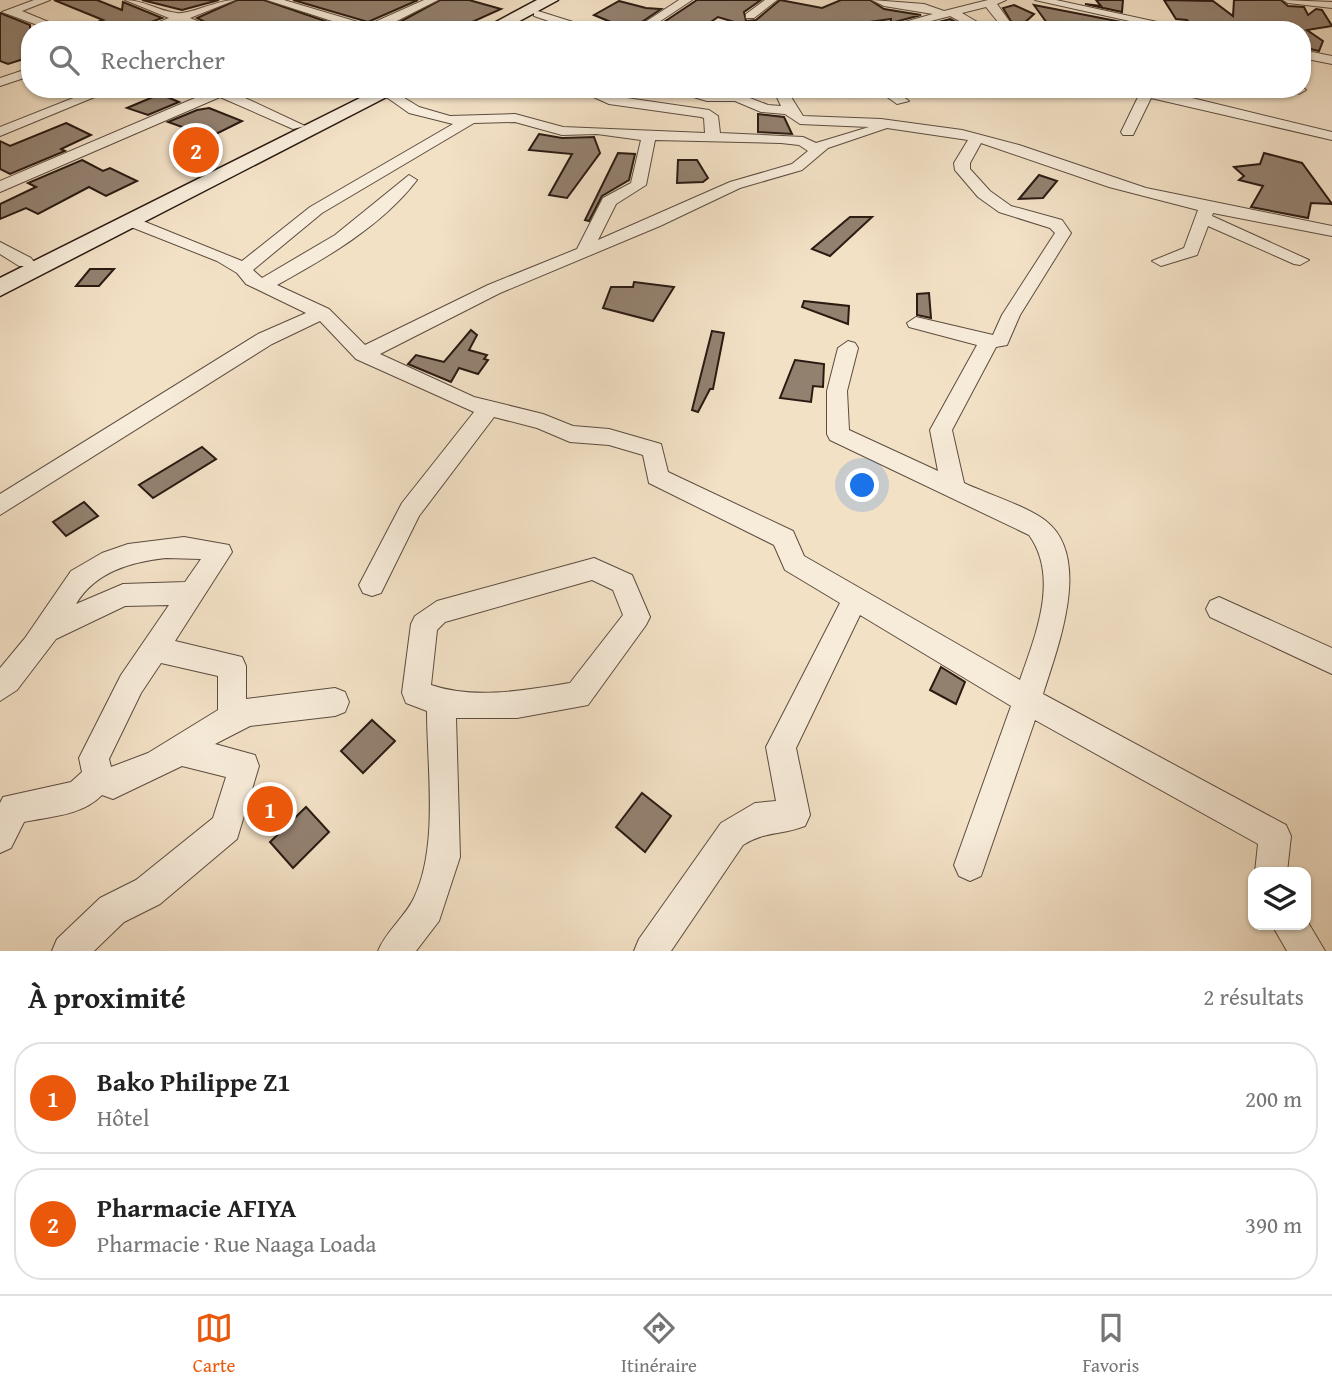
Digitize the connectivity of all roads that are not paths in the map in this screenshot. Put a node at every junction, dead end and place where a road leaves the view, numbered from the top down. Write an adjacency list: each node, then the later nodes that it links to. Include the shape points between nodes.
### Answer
1 (45, 0): 19 (street)
2 (130, 0): 23 (street)
3 (230, 0): 23 (street)
4 (272, 0): 18 (street)
5 (332, 0): 18 (street)
6 (433, 0): 28 (street)
7 (550, 0): 29 (main road)
8 (567, 0): 20 (main road)
9 (687, 0): 32 (street)
10 (772, 0): 22 (street)
11 (877, 0): 21 (street, via 928,6)
12 (1040, 0): 16 (street)
13 (1288, 0): 14 (street)
14 (1311, 1): 17 (street)
15 (995, 2): 21 (street); 35 (street)
16 (1096, 5): 36 (street)
17 (1332, 5)
18 (307, 10): 27 (street)
19 (6, 12): 24 (street)
20 (538, 14): 30 (main road); 31 (street)
21 (949, 14): 33 (street); 34 (street)
22 (750, 16)
23 (178, 18): 25 (street); 26 (street)
24 (34, 21)
25 (170, 21)
26 (186, 21)
27 (344, 21)
28 (388, 21)
29 (507, 21)
30 (525, 21)
31 (560, 21)
32 (653, 21)
33 (920, 21)
34 (965, 21)
35 (1003, 21)
36 (1148, 21)
37 (1332, 52): 38 (street)
38 (1311, 54)
39 (1311, 56): 40 (street)
40 (1332, 60)
41 (21, 75): 42 (street)
42 (2, 80)
43 (85, 98): 60 (street)
44 (199, 98): 68 (street)
45 (235, 98): 59 (street)
46 (364, 98): 59 (main road)
47 (368, 98): 70 (main road)
48 (395, 98): 57 (street, via 438,118)
49 (605, 98): 64 (street, via 704,113 711,116)
50 (739, 98): 56 (street, via 766,109)
51 (784, 98): 56 (street)
52 (897, 98): 55 (street)
53 (1145, 98): 61 (street)
54 (1177, 98): 63 (street)
55 (902, 101)
56 (790, 110): 58 (street, via 800,120)
57 (470, 120): 62 (street, via 515,118 562,131); 77 (street, via 316,210)
58 (891, 124): 65 (street); 66 (street)
59 (298, 126): 76 (main road)
60 (0, 132)
61 (1128, 132)
62 (648, 136): 64 (street); 73 (street, via 638,185 609,201)
63 (1332, 136)
64 (713, 137): 66 (street, via 799,140)
65 (976, 138): 69 (street); 83 (street, via 962,163 963,170 984,194 1005,209 1056,224 1063,233 1000,340)
66 (815, 149): 73 (street, via 797,167 735,185)
67 (410, 180): 79 (street, via 387,205 325,252)
68 (1, 185)
69 (1205, 213): 71 (street); 74 (street); 75 (street, via 1191,251)
70 (132, 222): 77 (street); 80 (main road)
71 (1332, 231)
72 (0, 247): 76 (street)
73 (583, 253): 85 (street, via 494,289)
74 (1300, 260)
75 (1161, 261)
76 (25, 262): 78 (main road)
77 (243, 269): 79 (street)
78 (0, 274)
79 (264, 284): 81 (street)
80 (0, 288)
81 (322, 313): 85 (street); 88 (street, via 265,340)
82 (916, 323): 83 (street)
83 (989, 342): 87 (street, via 941,430)
84 (848, 348): 87 (street, via 837,391 838,434)
85 (363, 354): 86 (street, via 468,403)
86 (489, 408): 89 (street, via 410,510); 91 (street, via 570,434 609,437 653,450 657,477 784,538 794,563)
87 (953, 487): 97 (street, via 1038,528 1053,551 1058,600)
88 (0, 506)
89 (372, 585)
90 (191, 593): 93 (street, via 123,596); 93 (street, via 220,552 157,549 118,557 79,580); 94 (street)
91 (855, 599): 97 (street); 109 (street, via 781,747 794,815 755,819 732,834)
92 (1219, 609): 95 (street)
93 (47, 630): 96 (street)
94 (156, 650): 100 (street, via 232,666); 102 (street, via 131,684 94,758)
95 (1332, 661)
96 (0, 688)
97 (1027, 699): 104 (street); 105 (street, via 1275,836)
98 (335, 702): 100 (street)
99 (441, 704): 99 (street, via 509,706 578,695 637,617 623,583 594,569 438,613 424,624 416,693); 108 (street, via 444,857 427,909)
100 (232, 717): 101 (street)
101 (182, 751): 102 (street, via 136,777 113,784); 107 (street, via 244,766 226,828 148,892 112,910)
102 (98, 777): 103 (street, via 79,796 15,808)
103 (0, 837)
104 (970, 865)
105 (1272, 867)
106 (1293, 930): 110 (street)
107 (69, 951)
108 (394, 951)
109 (651, 951)
110 (1308, 951)

